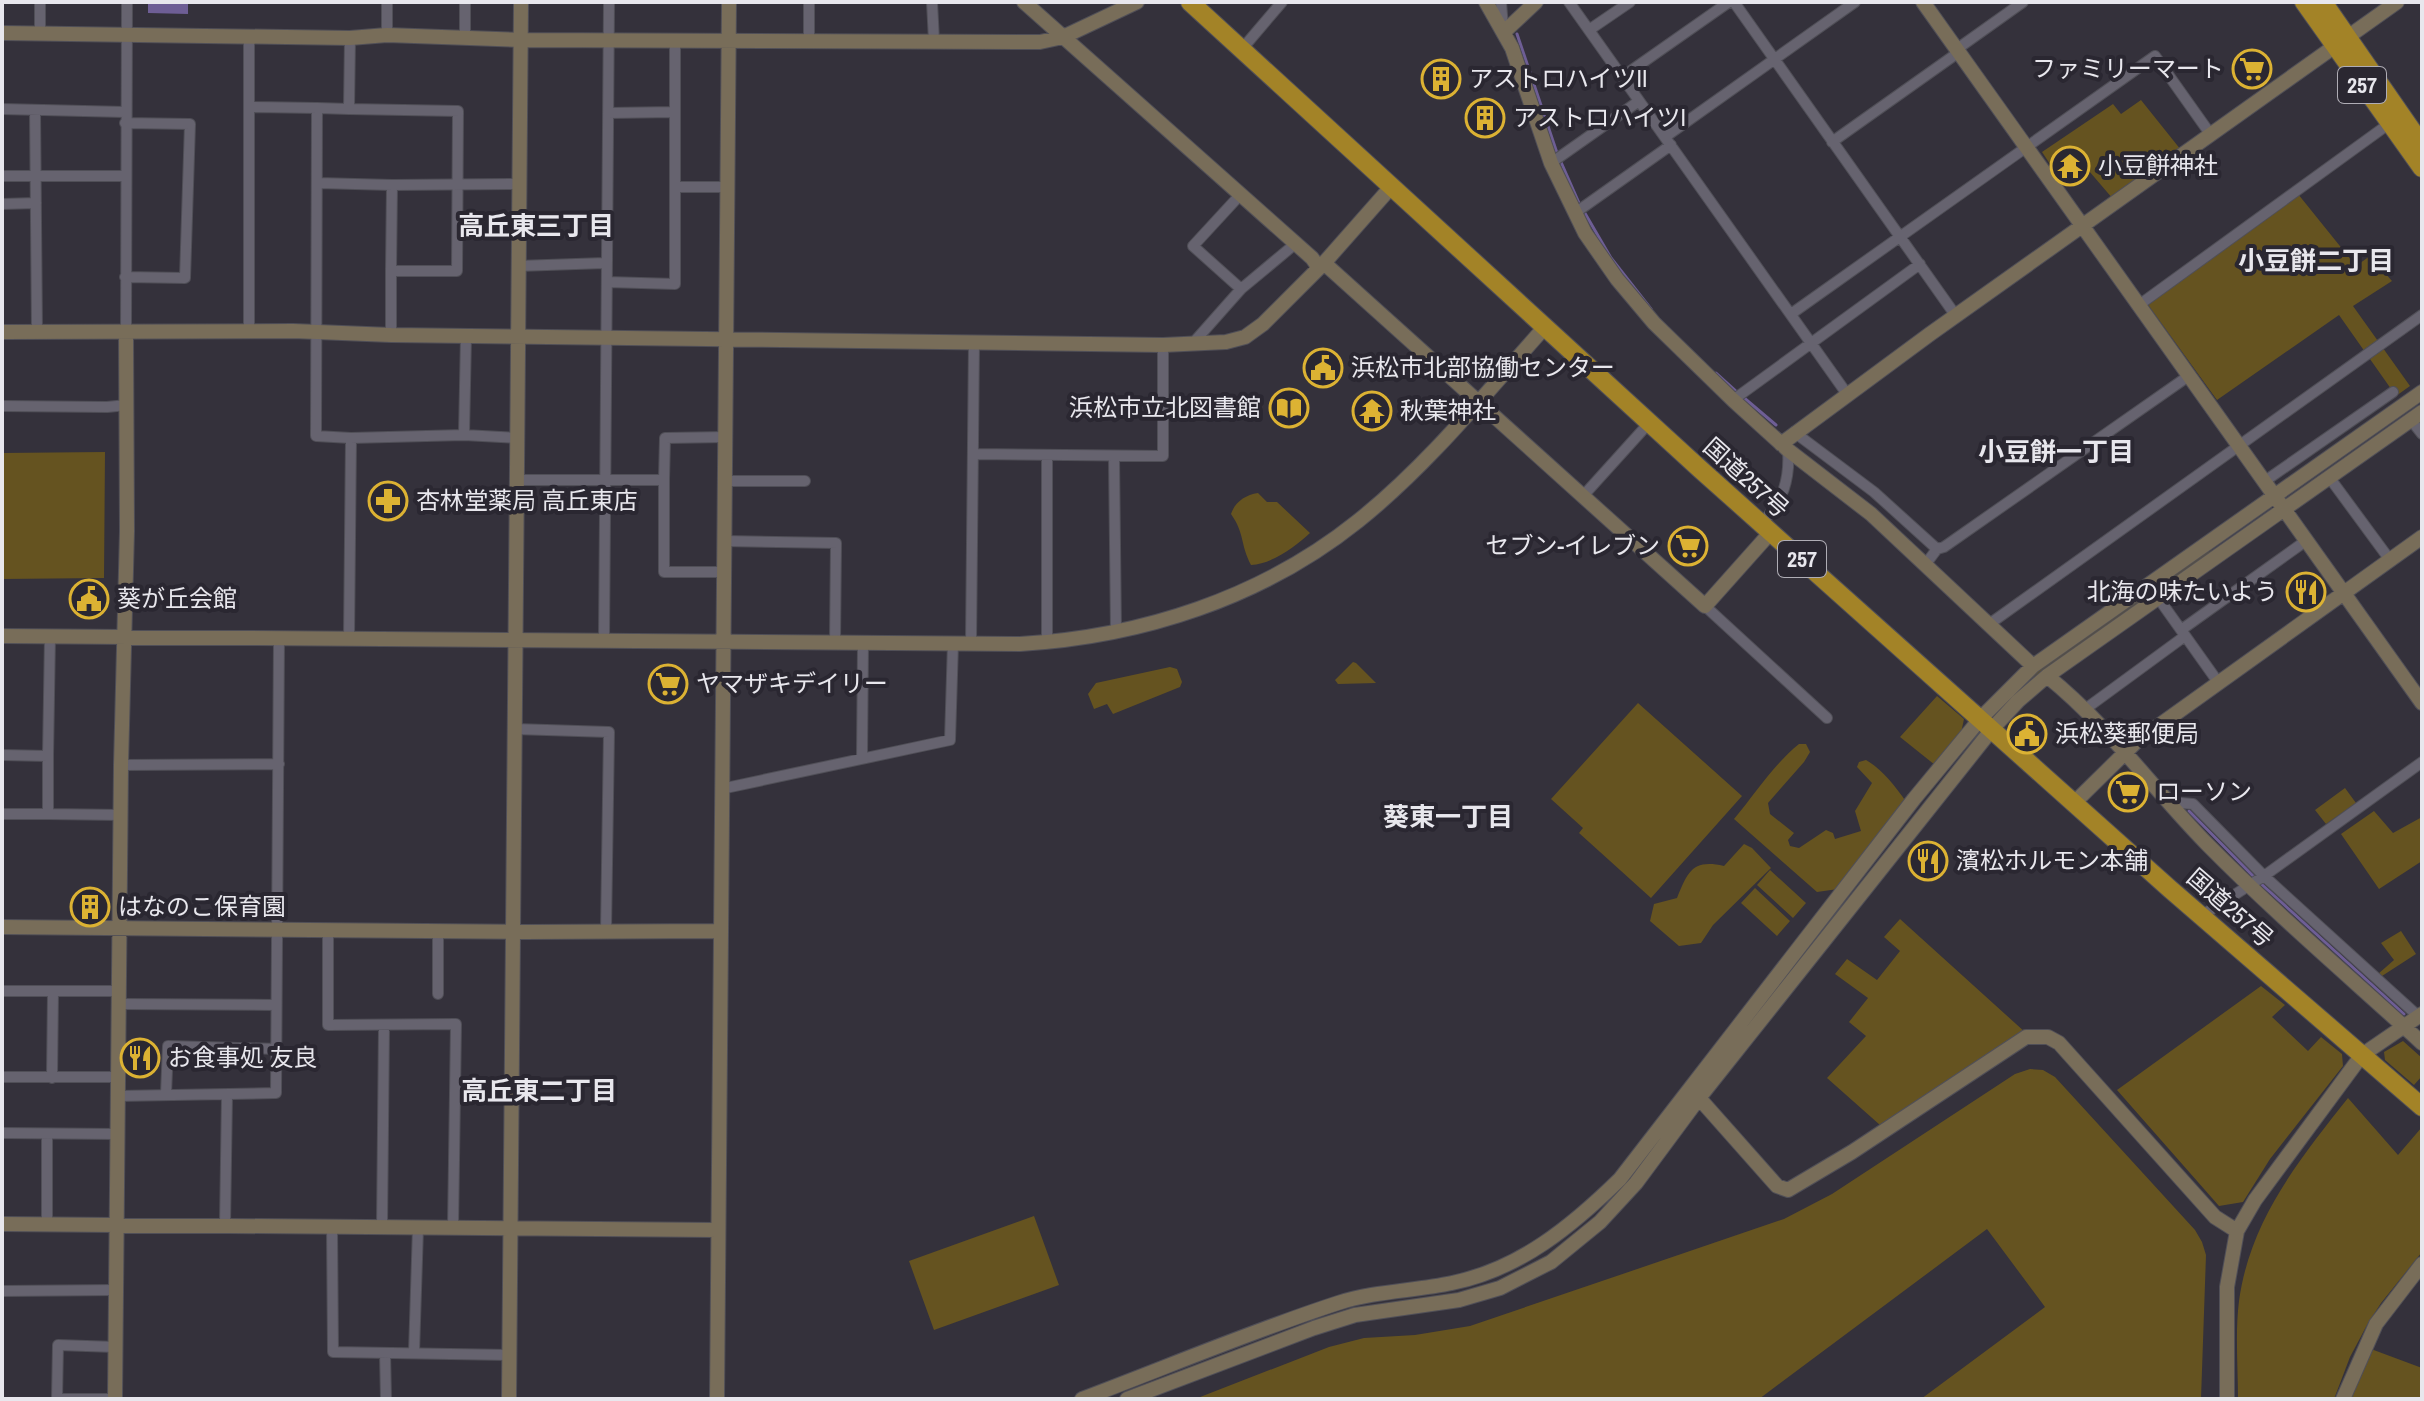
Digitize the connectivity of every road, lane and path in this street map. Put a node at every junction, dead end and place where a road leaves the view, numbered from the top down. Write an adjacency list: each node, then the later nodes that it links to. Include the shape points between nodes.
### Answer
1 (40, 2): 29 (street)
2 (127, 2): 30 (street)
3 (387, 2): 32 (street)
4 (465, 2): 33 (street)
5 (521, 2): 36 (street)
6 (609, 2): 37 (street)
7 (729, 2): 39 (street)
8 (809, 2): 40 (street)
9 (932, 2): 41 (street)
10 (1024, 2): 34 (street)
11 (1137, 2): 34 (street)
12 (1190, 2): 43 (highway, 国道257号 / 257)
13 (1282, 2): 43 (street)
14 (1486, 2): 27 (street)
15 (1501, 2): 27 (street)
16 (1536, 2): 27 (street)
17 (1569, 2): 26 (street)
18 (1630, 2): 26 (street)
19 (1731, 2): 45 (street); 46 (street)
20 (1855, 2): 45 (street)
21 (1923, 2): 44 (street)
22 (2023, 2): 44 (street)
23 (2304, 2): 42 (highway, 257)
24 (2323, 2): 42 (highway, 257)
25 (2397, 2): 42 (street)
26 (1589, 30): 46 (street)
27 (1504, 32): 62 (street)
28 (2, 33): 29 (street)
29 (40, 33): 30 (street)
30 (127, 33): 31 (street); 55 (street)
31 (249, 35): 35 (street); 48 (street)
32 (387, 35): 33 (street); 35 (street)
33 (465, 37): 36 (street)
34 (1063, 37): 41 (street, via 1040,42); 74 (street)
35 (350, 38): 51 (street)
36 (521, 40): 37 (street); 69 (street)
37 (609, 40): 38 (street); 54 (street)
38 (675, 41): 39 (street); 53 (street)
39 (729, 41): 40 (street); 73 (street)
40 (809, 41): 41 (street)
41 (934, 41)
42 (2341, 42): 56 (highway, 257); 57 (street); 60 (highway, 257)
43 (1242, 49): 71 (highway, 国道257号 / 257)
44 (1958, 50): 59 (street); 61 (street)
45 (1774, 60): 58 (street); 59 (street)
46 (1622, 77): 47 (street)
47 (1639, 101): 58 (street); 62 (street)
48 (250, 107): 49 (street); 97 (street)
49 (317, 108): 51 (street); 67 (street)
50 (2, 109): 52 (street)
51 (349, 109): 68 (street, via 458,111)
52 (35, 110): 55 (street); 65 (street)
53 (675, 112): 54 (street); 72 (street)
54 (608, 113): 81 (street)
55 (125, 118): 66 (street); 86 (street, via 190,124 185,278)
56 (2390, 123): 63 (highway, 257); 89 (street)
57 (2211, 135): 61 (street, via 2155,56); 78 (street)
58 (1668, 141): 77 (street); 90 (street)
59 (1832, 142): 79 (street)
60 (2422, 145)
61 (2027, 147): 78 (street); 79 (street)
62 (1557, 159): 77 (street)
63 (2422, 168)
64 (2, 176): 65 (street)
65 (36, 176): 66 (street); 75 (street)
66 (125, 176): 86 (street)
67 (318, 183): 70 (street); 98 (street)
68 (459, 183): 69 (street); 70 (street); 85 (street, via 457,271)
69 (519, 184): 84 (street)
70 (392, 185): 85 (street)
71 (1392, 186): 83 (street); 93 (highway, 国道257号 / 257)
72 (676, 187): 73 (street); 87 (street, via 675,284)
73 (727, 187): 103 (street)
74 (1240, 195): 80 (street); 88 (street, via 1193,246)
75 (36, 203): 76 (street); 95 (street)
76 (2, 204)
77 (1580, 210): 112 (street, via 1585,233 1654,323)
78 (2084, 225): 89 (street); 92 (street)
79 (1900, 235): 82 (street); 90 (street)
80 (1295, 244): 83 (street); 88 (street)
81 (605, 263): 84 (street); 87 (street)
82 (1920, 264): 92 (street); 106 (street)
83 (1321, 265): 105 (street, via 1245,337); 113 (street, via 1378,309)
84 (518, 266): 101 (street)
85 (391, 271): 99 (street)
86 (125, 277): 96 (street)
87 (607, 282): 102 (street)
88 (1241, 289): 105 (street)
89 (2139, 305): 108 (street)
90 (1791, 314): 106 (street)
91 (2422, 315): 124 (street)
92 (1956, 316): 111 (street)
93 (1544, 328): 113 (street); 117 (highway, 国道257号 / 257)
94 (2, 332): 95 (street)
95 (37, 332): 96 (street)
96 (126, 332): 97 (street); 114 (street)
97 (249, 332): 98 (street)
98 (318, 332): 99 (street); 122 (street, via 316,436)
99 (391, 335): 100 (street)
100 (466, 336): 101 (street); 120 (street)
101 (518, 336): 102 (street); 123 (street)
102 (607, 338): 103 (street); 130 (street)
103 (727, 340): 104 (street); 121 (street)
104 (974, 342): 107 (street); 126 (street)
105 (1194, 342): 107 (street)
106 (1812, 343): 111 (street); 112 (street)
107 (1163, 345): 128 (street, via 1163,456)
108 (2190, 375): 124 (street); 142 (street)
109 (2393, 392): 135 (street)
110 (2422, 392): 137 (street)
111 (1847, 394): 118 (street)
112 (1738, 396): 125 (street)
113 (1478, 402): 136 (street); 150 (street, via 1358,521 1309,555 1231,596)
114 (127, 405): 115 (street); 154 (street)
115 (2, 406)
116 (2417, 416): 119 (street); 129 (street)
117 (1649, 423): 136 (street); 138 (highway, 国道257号 / 257)
118 (1794, 432): 125 (street); 142 (street, via 1874,492)
119 (2422, 434)
120 (464, 435): 122 (street); 123 (street)
121 (726, 437): 132 (street, via 665,438); 133 (street)
122 (351, 438): 156 (street)
123 (517, 438): 131 (street)
124 (2239, 446): 135 (street); 149 (street)
125 (1785, 447): 138 (street, via 1785,491); 144 (street, via 1871,514)
126 (974, 454): 127 (street); 164 (street)
127 (1047, 455): 128 (street); 159 (street)
128 (1114, 456): 150 (street)
129 (2329, 477): 137 (street); 143 (street)
130 (605, 479): 131 (street); 132 (street); 158 (street)
131 (518, 480): 157 (street)
132 (664, 480): 145 (street, via 664,572)
133 (725, 481): 134 (street); 141 (street)
134 (805, 481)
135 (2265, 481): 137 (street)
136 (1583, 496): 148 (street)
137 (2281, 502): 140 (street); 147 (street); 165 (street)
138 (1766, 528): 148 (street); 171 (highway, 国道257号 / 257)
139 (2422, 537): 143 (street)
140 (2307, 540): 146 (street); 151 (street)
141 (725, 541): 145 (street); 160 (street, via 836,543)
142 (1937, 549): 144 (street)
143 (2390, 560): 146 (street)
144 (1925, 565): 149 (street)
145 (724, 572): 163 (street)
146 (2345, 593): 167 (street); 168 (street)
147 (2159, 599): 151 (street); 166 (street)
148 (1705, 606): 170 (street)
149 (1988, 625): 165 (street)
150 (1116, 633): 159 (street)
151 (2183, 633): 167 (street); 169 (street)
152 (2, 636): 153 (street)
153 (50, 636): 154 (street); 175 (street)
154 (123, 636): 155 (street); 179 (street)
155 (279, 638): 156 (street); 178 (street)
156 (349, 639): 157 (street)
157 (515, 642): 158 (street); 172 (street)
158 (604, 642): 163 (street)
159 (1047, 642): 164 (street)
160 (835, 643): 161 (street); 163 (street)
161 (863, 643): 162 (street); 176 (street)
162 (953, 643): 164 (street); 176 (street, via 950,740)
163 (724, 644): 180 (street)
164 (971, 644)
165 (2033, 666): 171 (street)
166 (2047, 676): 169 (street); 171 (street)
167 (2218, 682): 173 (street)
168 (2419, 694)
169 (2084, 710): 173 (street)
170 (1827, 718)
171 (1987, 723): 182 (highway, 国道257号 / 257); 213 (street)
172 (515, 729): 194 (street, via 609,732); 196 (street)
173 (2125, 752): 181 (street); 182 (street)
174 (2, 755): 175 (street)
175 (48, 756): 184 (street)
176 (862, 758): 180 (street)
177 (2422, 762): 186 (street)
178 (279, 764): 179 (street); 191 (street)
179 (121, 765): 185 (street)
180 (721, 789): 195 (street)
181 (2167, 802): 186 (street, via 2193,804); 187 (street)
182 (2074, 803): 188 (highway, 国道257号 / 257)
183 (2, 814): 184 (street)
184 (48, 814): 185 (street)
185 (122, 815): 190 (street)
186 (2264, 876): 187 (street); 202 (street)
187 (2248, 885): 188 (street); 204 (street)
188 (2201, 916): 207 (highway, 国道257号 / 257)
189 (2, 927): 190 (street)
190 (120, 928): 191 (street); 200 (street)
191 (278, 929): 192 (street); 201 (street)
192 (328, 930): 193 (street); 203 (street, via 328,1025)
193 (438, 931): 196 (street); 199 (street)
194 (606, 931): 195 (street); 196 (street)
195 (719, 931): 228 (street)
196 (514, 932): 226 (street)
197 (2, 991): 198 (street)
198 (53, 991): 200 (street); 210 (street)
199 (438, 994)
200 (119, 997): 201 (street); 209 (street)
201 (276, 1005): 206 (street)
202 (2420, 1015): 204 (street)
203 (384, 1026): 224 (street); 227 (street, via 456,1024)
204 (2404, 1026): 205 (street); 207 (street)
205 (2422, 1043)
206 (277, 1049): 211 (street, via 168,1046); 212 (street, via 276,1093)
207 (2362, 1055): 215 (highway, 国道257号 / 257); 229 (street)
208 (2, 1077): 210 (street)
209 (119, 1077): 210 (street); 214 (street)
210 (52, 1078)
211 (166, 1094): 212 (street); 214 (street)
212 (227, 1095): 222 (street)
213 (1692, 1095): 229 (street, via 1777,1186 1788,1190 2026,1037 2048,1037 2215,1217); 241 (street, via 1620,1179 1537,1249 1454,1283 1349,1300 1307,1313); 242 (street, via 1636,1183 1600,1222 1551,1262 1500,1288 1459,1300 1355,1315 1314,1328)
214 (118, 1096): 218 (street)
215 (2422, 1107)
216 (2, 1133): 217 (street)
217 (47, 1134): 218 (street); 219 (street)
218 (117, 1134): 221 (street)
219 (47, 1223): 220 (street); 221 (street)
220 (2, 1224)
221 (117, 1224): 222 (street); 231 (street)
222 (225, 1225): 223 (street)
223 (332, 1227): 224 (street); 234 (street, via 333,1352)
224 (382, 1228): 225 (street)
225 (418, 1228): 227 (street); 235 (street)
226 (510, 1228): 227 (street); 228 (street); 236 (street)
227 (453, 1229)
228 (718, 1230): 240 (street)
229 (2237, 1231): 243 (street, via 2227,1287)
230 (2422, 1264): 244 (street, via 2376,1324)
231 (116, 1290): 232 (street); 233 (street)
232 (2, 1291)
233 (115, 1347): 237 (street); 237 (street, via 58,1345 57,1399)
234 (385, 1353): 235 (street); 238 (street)
235 (414, 1353): 236 (street)
236 (509, 1355): 239 (street)
237 (115, 1399)
238 (386, 1399)
239 (509, 1399)
240 (717, 1399)
241 (1082, 1399)
242 (1127, 1399)
243 (2227, 1399)
244 (2343, 1399)

